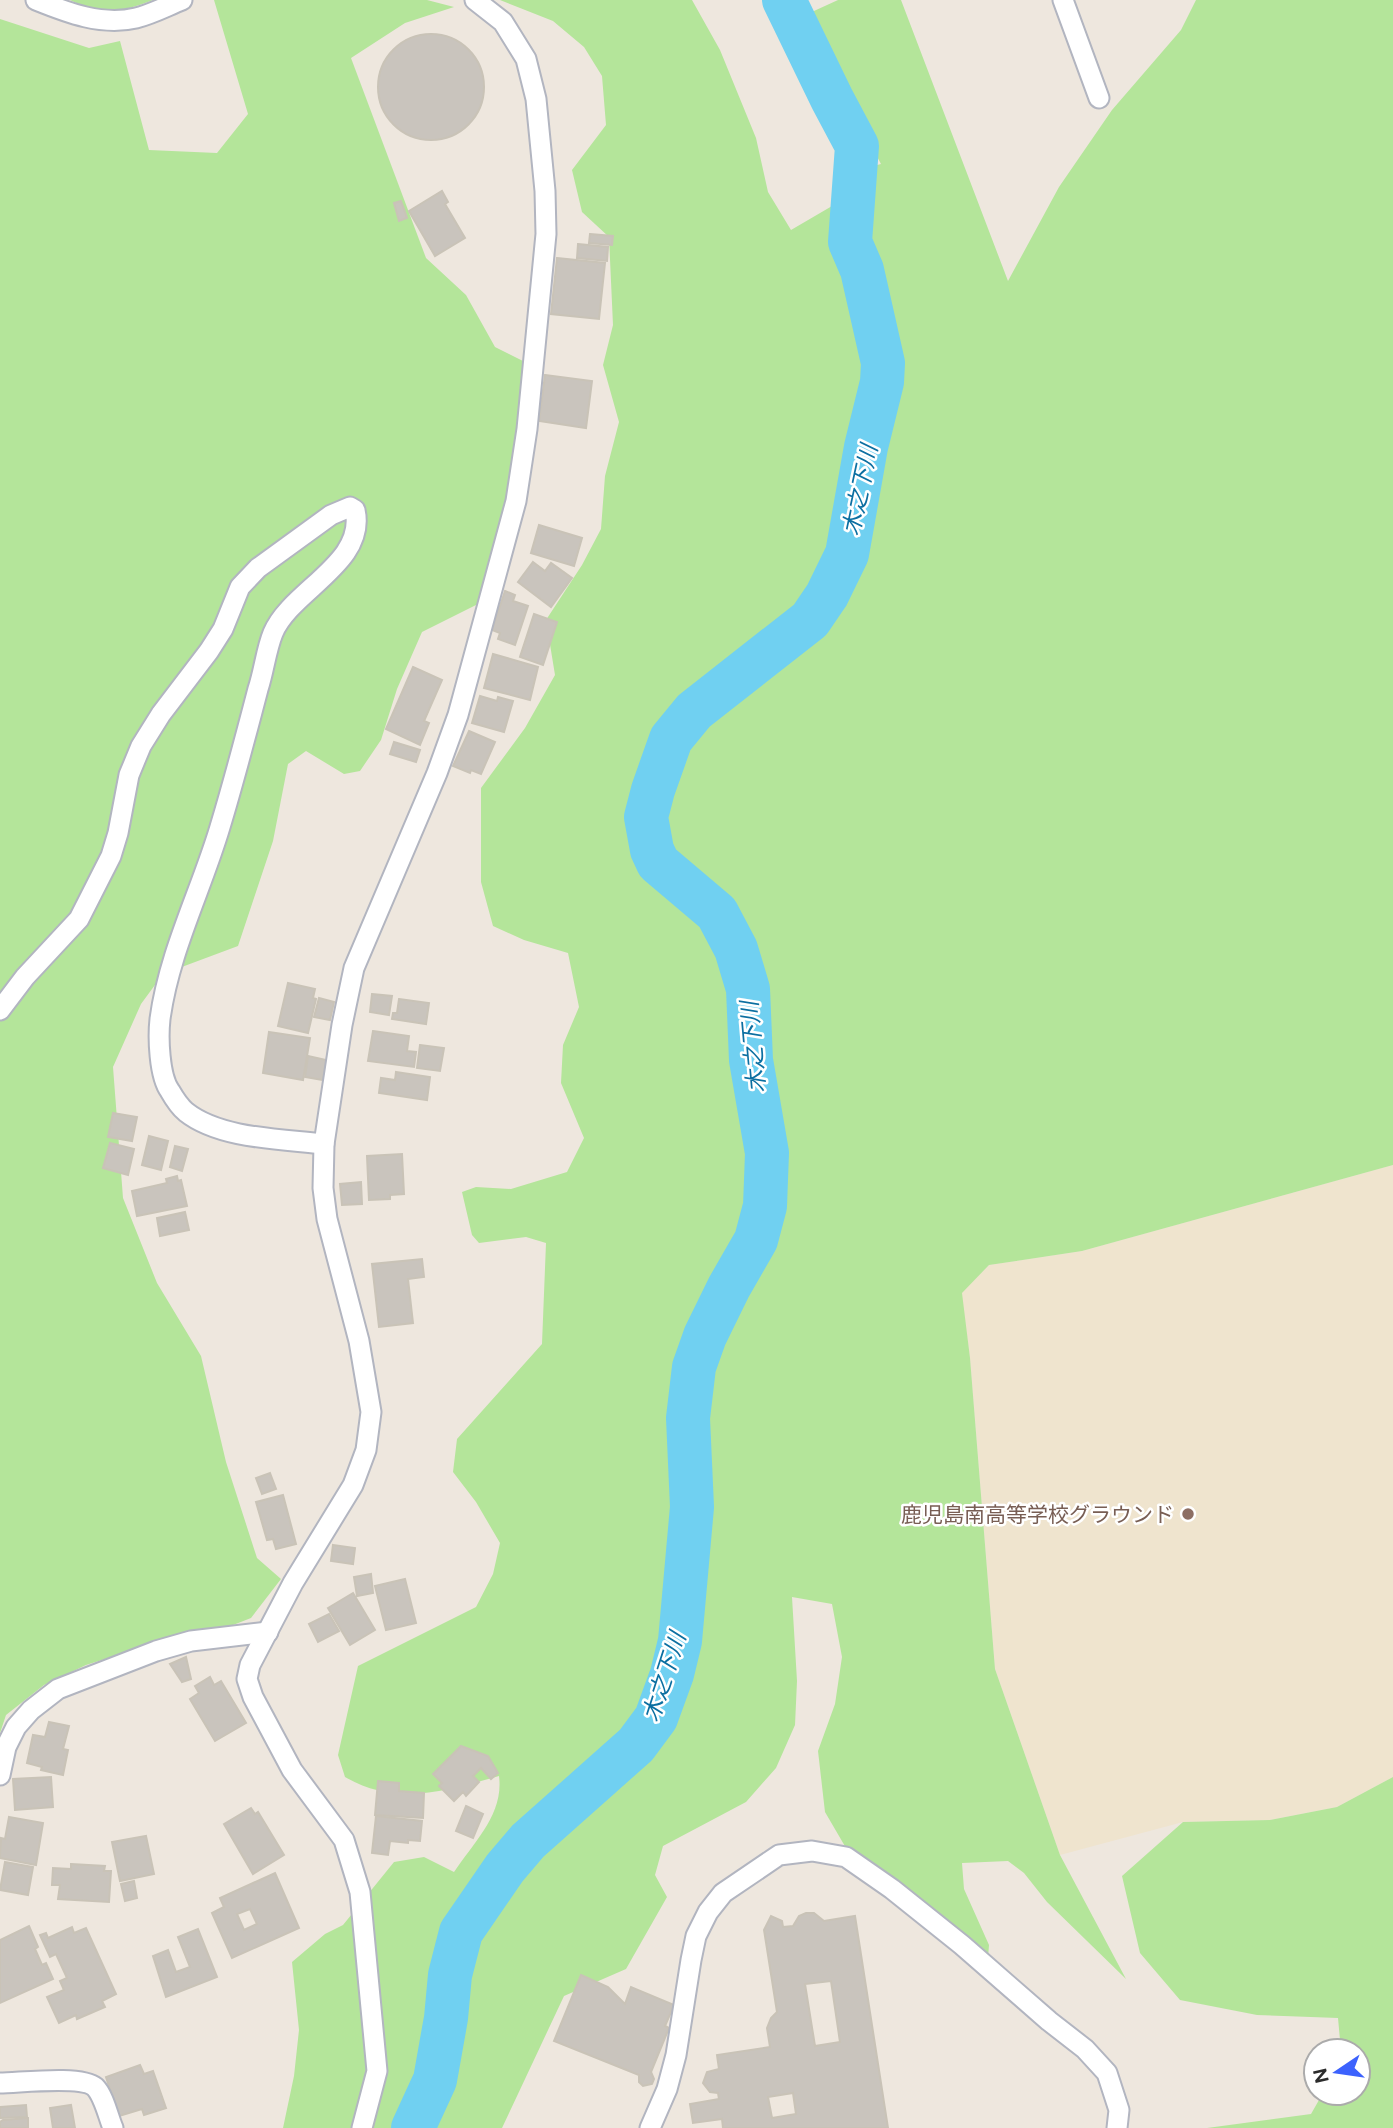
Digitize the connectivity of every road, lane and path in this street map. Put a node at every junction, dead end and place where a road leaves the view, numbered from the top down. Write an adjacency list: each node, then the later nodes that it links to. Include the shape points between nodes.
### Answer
1 (36, 0): 2 (street, via 85,18 117,20 137,18)
2 (182, 0)
3 (475, 0): 7 (street, via 503,22 526,59 538,110 546,234 527,429 516,501 457,715 354,968)
4 (1063, 0): 5 (street)
5 (1099, 98)
6 (0, 1010): 7 (street, via 79,919 111,856 129,775 141,746 209,651 240,587 258,568 331,515 344,508 355,510 349,545 336,566 302,596 274,631 220,829 171,968 160,1020 167,1088 186,1111 211,1126)
7 (324, 1144): 8 (street, via 327,1219 359,1341 371,1412 366,1450 353,1485)
8 (268, 1632): 9 (street, via 191,1641 58,1689 16,1727); 12 (street, via 250,1665 247,1679 253,1698 292,1770 344,1840 360,1892 377,2071)
9 (0, 1775)
10 (0, 2083): 11 (street, via 80,2081 94,2086)
11 (113, 2128)
12 (362, 2128)
13 (650, 2128): 14 (street, via 667,2089 696,1936 708,1912 723,1893 779,1855 812,1851 846,1857 892,1889 1084,2049 1107,2073 1119,2110)
14 (1117, 2128)

